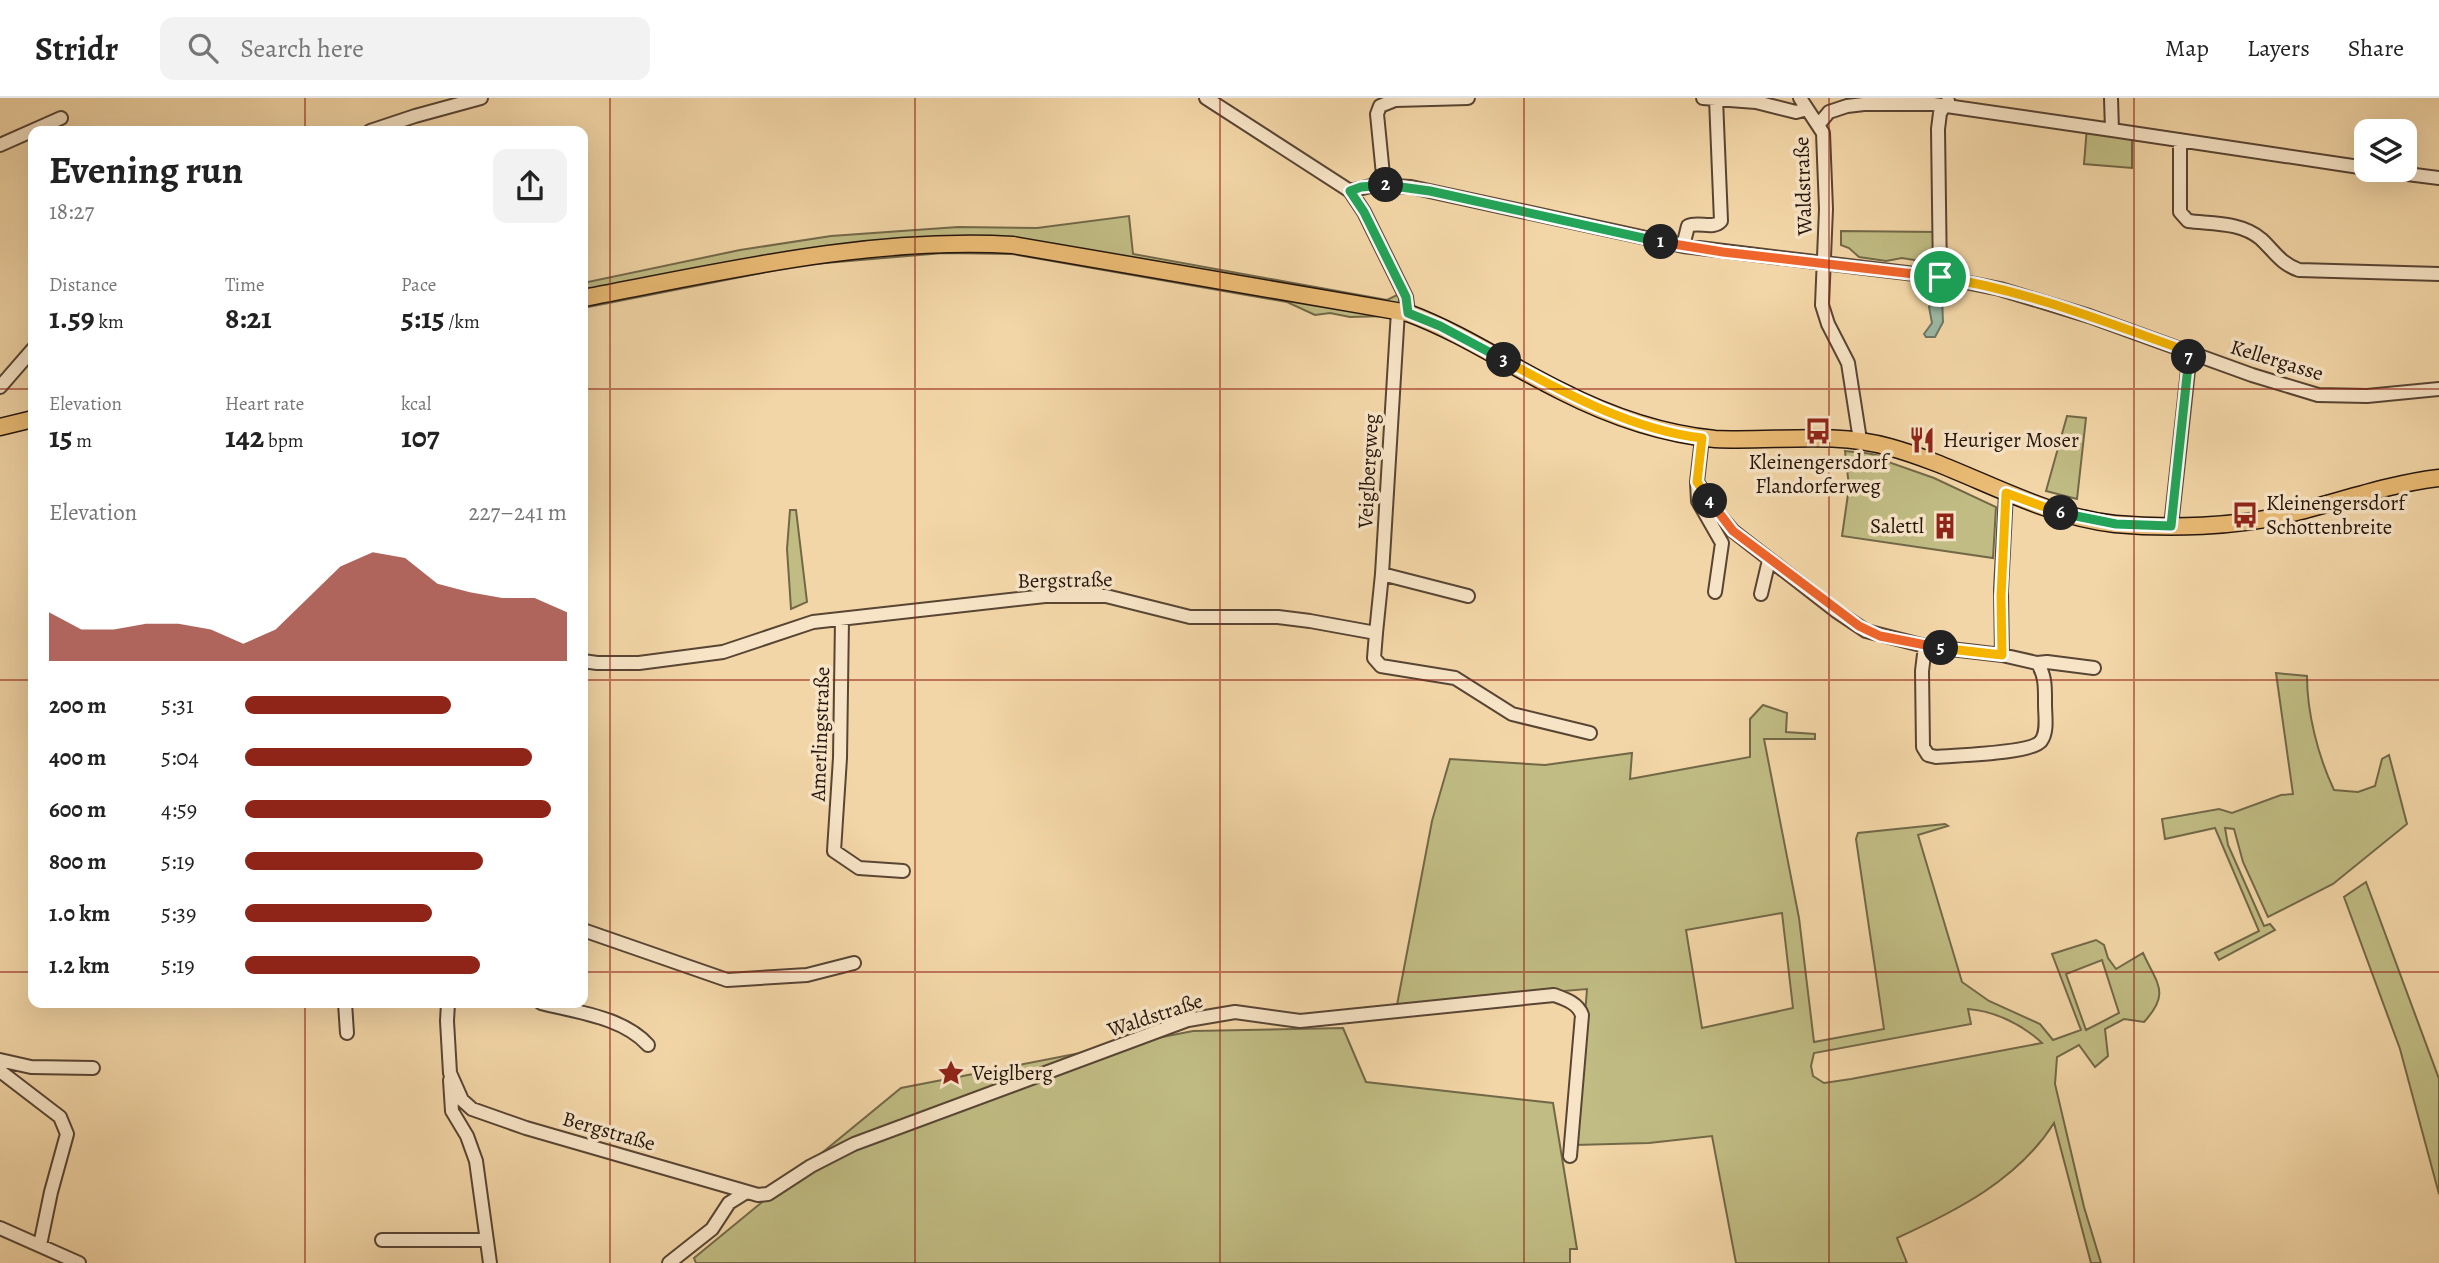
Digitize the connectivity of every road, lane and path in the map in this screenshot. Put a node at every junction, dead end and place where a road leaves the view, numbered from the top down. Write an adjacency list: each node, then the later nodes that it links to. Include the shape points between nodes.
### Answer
1 (481, 98): 11 (street)
2 (1206, 98): 20 (street)
3 (1468, 98): 19 (street, via 1395,100 1380,106)
4 (2111, 98): 12 (street)
5 (1709, 99): 7 (street, via 1756,102 1796,112); 21 (street, via 1721,221 1688,226)
6 (1947, 102): 9 (street, via 1857,104 1833,110); 12 (street); 24 (street, via 1938,129)
7 (1804, 103): 9 (street, Waldstraße)
8 (61, 118): 10 (street)
9 (1819, 124): 22 (street, Waldstraße, via 1826,162)
10 (43, 126)
11 (385, 126)
12 (2112, 130): 14 (street)
13 (28, 133): 15 (street)
14 (2180, 140): 16 (street); 23 (street, via 2180,212 2188,221 2244,229 2299,270)
15 (0, 145)
16 (2354, 167)
17 (2417, 175): 18 (street)
18 (2439, 178)
19 (1384, 185): 20 (street, Kellergasse); 21 (street, Kellergasse)
20 (1350, 191): 26 (street, via 1406,297)
21 (1683, 246): 22 (street, Kellergasse)
22 (1823, 262): 24 (street, Kellergasse); 34 (street, Waldstraße, via 1823,312 1847,363)
23 (2439, 274)
24 (1940, 277): 27 (street, Kellergasse, via 2078,312)
25 (588, 297): 26 (main road, via 814,255 970,243 1090,257)
26 (1403, 312): 33 (main road, via 1448,330 1593,405); 40 (street, Veiglbergweg)
27 (2190, 352): 30 (street, Kellergasse, via 2318,395); 38 (street)
28 (28, 355): 29 (street)
29 (0, 387)
30 (2439, 389)
31 (28, 420): 32 (main road)
32 (0, 427)
33 (1702, 438): 34 (main road); 36 (street)
34 (1860, 440): 37 (main road, via 1922,457)
35 (2439, 478): 38 (main road, via 2271,517)
36 (1697, 482): 39 (street, via 1729,527); 41 (street, via 1698,501 1722,542)
37 (2006, 493): 38 (main road, via 2086,519); 47 (street)
38 (2171, 526)
39 (1769, 560): 42 (street); 46 (street, via 1873,634)
40 (1382, 574): 43 (street); 45 (street, Veiglbergweg)
41 (1714, 592)
42 (1761, 594)
43 (1468, 596)
44 (842, 619): 45 (street, Bergstraße, via 1079,595 1118,598 1191,617 1286,618); 48 (street, Bergstraße, via 800,625 723,652 639,663); 52 (street, Amerlingstraße, via 834,851 859,868)
45 (1376, 633): 51 (street, via 1374,658 1381,666 1455,678 1511,714)
46 (1925, 646): 47 (street); 49 (street, via 1923,747 1933,757 2026,750 2038,744 2045,733 2045,684)
47 (2002, 655): 49 (street)
48 (588, 662)
49 (2037, 663): 50 (street)
50 (2094, 668)
51 (1590, 733)
52 (903, 870)
53 (588, 932): 54 (street, via 727,979 807,975)
54 (854, 963)
55 (345, 1008): 58 (street)
56 (448, 1008): 63 (street, Bergstraße)
57 (560, 1008): 59 (street, via 613,1022)
58 (347, 1033)
59 (648, 1045)
60 (0, 1060): 61 (street, via 31,1067)
61 (93, 1068)
62 (0, 1071): 69 (street, via 60,1117 67,1134)
63 (450, 1073): 65 (street, Bergstraße, via 462,1100 472,1109); 68 (street, via 452,1111 476,1161)
64 (1570, 1156): 65 (street, Waldstraße, via 1582,1016 1573,1003 1553,995 1300,1021 1235,1012 1188,1020 854,1144 768,1194)
65 (744, 1193): 72 (street, via 729,1203 712,1229)
66 (0, 1228): 69 (street)
67 (382, 1240): 68 (street)
68 (486, 1240): 71 (street)
69 (40, 1245): 70 (street)
70 (79, 1263)
71 (489, 1263)
72 (669, 1263)

